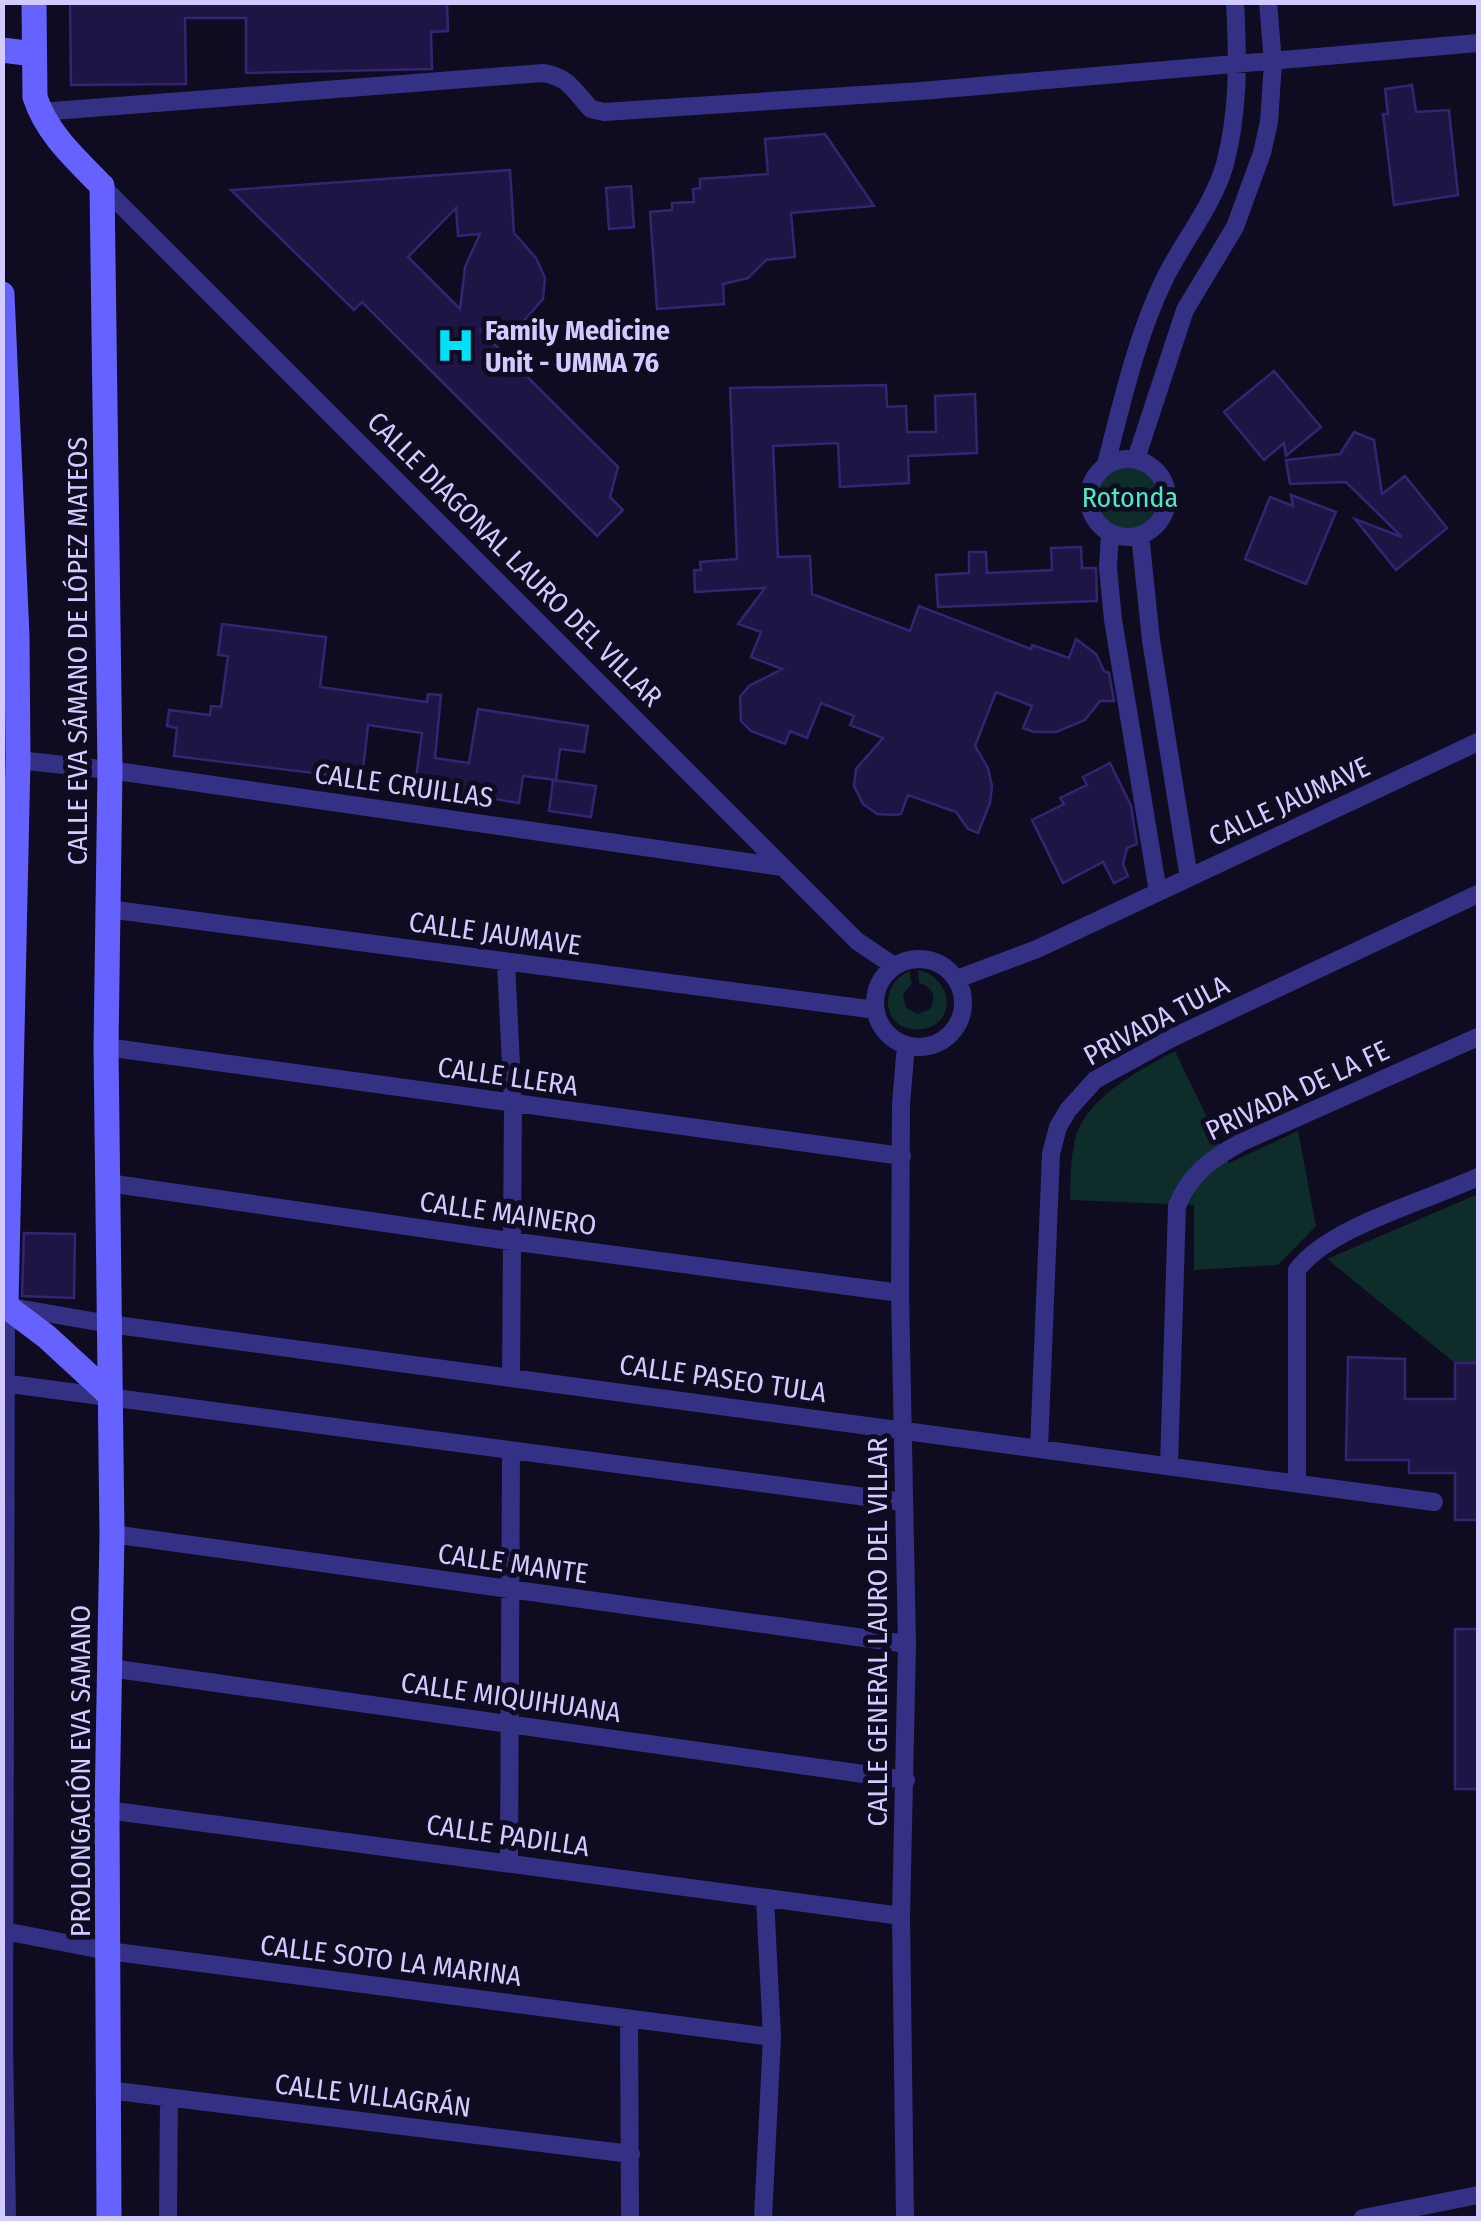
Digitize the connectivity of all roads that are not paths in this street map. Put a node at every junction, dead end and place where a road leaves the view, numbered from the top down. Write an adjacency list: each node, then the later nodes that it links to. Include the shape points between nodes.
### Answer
1 (34, 2): 6 (main road)
2 (1236, 2): 8 (street)
3 (1268, 2): 7 (street)
4 (1478, 44): 7 (street)
5 (2, 50): 6 (main road)
6 (34, 54): 9 (main road)
7 (1273, 63): 8 (street); 12 (street, via 1269,122 1254,179 1235,227 1185,310)
8 (1238, 66): 9 (street, via 604,112 592,109 560,76 543,73); 13 (street, via 1225,164 1163,282)
9 (40, 112): 10 (main road)
10 (102, 186): 19 (main road, CALLE EVA SÁMANO DE LÓPEZ MATEOS); 20 (street, CALLE DIAGONAL LAURO DEL VILLAR)
11 (2, 294): 16 (main road)
12 (1136, 459): 13 (street); 15 (street, via 1154,468 1168,495 1163,515)
13 (1106, 464): 14 (street, via 1092,480 1088,500 1094,520)
14 (1110, 533): 15 (street); 22 (street, via 1112,620)
15 (1140, 535): 21 (street)
16 (10, 636): 18 (main road)
17 (1478, 742): 21 (street, CALLE JAUMAVE)
18 (18, 760): 19 (street, CALLE CRUILLAS); 38 (main road)
19 (110, 770): 20 (street, CALLE CRUILLAS); 24 (main road, CALLE EVA SÁMANO DE LÓPEZ MATEOS)
20 (782, 867): 26 (street, CALLE DIAGONAL LAURO DEL VILLAR, via 856,942)
21 (1189, 878): 22 (street, CALLE JAUMAVE)
22 (1158, 892): 27 (street, CALLE JAUMAVE)
23 (1478, 894): 44 (street, PRIVADA TULA, via 1150,1050 1095,1080 1068,1110 1051,1154)
24 (108, 909): 25 (street, CALLE JAUMAVE); 31 (main road, CALLE EVA SÁMANO DE LÓPEZ MATEOS)
25 (506, 962): 28 (street, CALLE JAUMAVE); 32 (street)
26 (894, 966): 27 (street, via 932,960); 28 (street, via 877,990)
27 (957, 979): 30 (street, via 964,1004 957,1026 940,1042)
28 (876, 1010): 30 (street, via 887,1033)
29 (1478, 1036): 46 (street, PRIVADA DE LA FE, via 1240,1142 1212,1158 1184,1188 1177,1206)
30 (906, 1045): 33 (street, CALLE GENERAL LAURO DEL VILLAR)
31 (106, 1047): 32 (street, CALLE LLERA); 35 (main road, CALLE EVA SÁMANO DE LÓPEZ MATEOS)
32 (513, 1105): 33 (street, CALLE LLERA); 36 (street)
33 (902, 1156): 37 (street, CALLE GENERAL LAURO DEL VILLAR)
34 (1478, 1177): 47 (street, via 1346,1232 1297,1270)
35 (108, 1183): 36 (street, CALLE MAINERO); 39 (main road, CALLE EVA SÁMANO DE LÓPEZ MATEOS)
36 (510, 1241): 37 (street, CALLE MAINERO); 40 (street)
37 (900, 1293): 43 (street, CALLE GENERAL LAURO DEL VILLAR)
38 (4, 1306): 39 (street, CALLE PASEO TULA); 41 (street); 42 (main road)
39 (109, 1324): 40 (street, CALLE PASEO TULA); 42 (main road, PROLONGACIÓN EVA SAMANO)
40 (511, 1378): 43 (street, CALLE PASEO TULA)
41 (4, 1383): 42 (street); 57 (street)
42 (110, 1396): 45 (street); 50 (main road, PROLONGACIÓN EVA SAMANO)
43 (905, 1430): 44 (street, CALLE PASEO TULA); 48 (street, CALLE GENERAL LAURO DEL VILLAR)
44 (1040, 1448): 46 (street, CALLE PASEO TULA)
45 (511, 1451): 48 (street); 51 (street)
46 (1169, 1466): 47 (street, CALLE PASEO TULA)
47 (1297, 1483): 49 (street, CALLE PASEO TULA)
48 (904, 1502): 52 (street, CALLE GENERAL LAURO DEL VILLAR)
49 (1434, 1502)
50 (112, 1534): 51 (street, CALLE MANTE); 53 (main road, PROLONGACIÓN EVA SAMANO)
51 (511, 1590): 52 (street, CALLE MANTE); 54 (street)
52 (907, 1644): 55 (street, CALLE GENERAL LAURO DEL VILLAR)
53 (110, 1668): 54 (street, CALLE MIQUIHUANA); 56 (main road, PROLONGACIÓN EVA SAMANO)
54 (511, 1725): 55 (street, CALLE MIQUIHUANA); 58 (street)
55 (906, 1780): 60 (street, CALLE GENERAL LAURO DEL VILLAR)
56 (107, 1810): 58 (street, CALLE PADILLA); 62 (main road, PROLONGACIÓN EVA SAMANO)
57 (4, 1849): 61 (street)
58 (510, 1864): 59 (street, CALLE PADILLA)
59 (765, 1898): 60 (street, CALLE PADILLA); 64 (street)
60 (901, 1916): 75 (street, CALLE GENERAL LAURO DEL VILLAR)
61 (4, 1931): 62 (street, CALLE SOTO LA MARINA); 65 (street)
62 (108, 1952): 63 (street, CALLE SOTO LA MARINA); 66 (main road, PROLONGACIÓN EVA SAMANO)
63 (629, 2019): 64 (street, CALLE SOTO LA MARINA); 68 (street)
64 (772, 2037): 74 (street)
65 (4, 2046): 70 (street)
66 (108, 2090): 67 (street, CALLE VILLAGRÁN); 71 (main road, PROLONGACIÓN EVA SAMANO)
67 (169, 2098): 68 (street, CALLE VILLAGRÁN); 72 (street)
68 (631, 2154): 73 (street)
69 (1478, 2195): 76 (street)
70 (8, 2218)
71 (109, 2218)
72 (168, 2218)
73 (630, 2218)
74 (763, 2218)
75 (905, 2218)
76 (1363, 2218)

